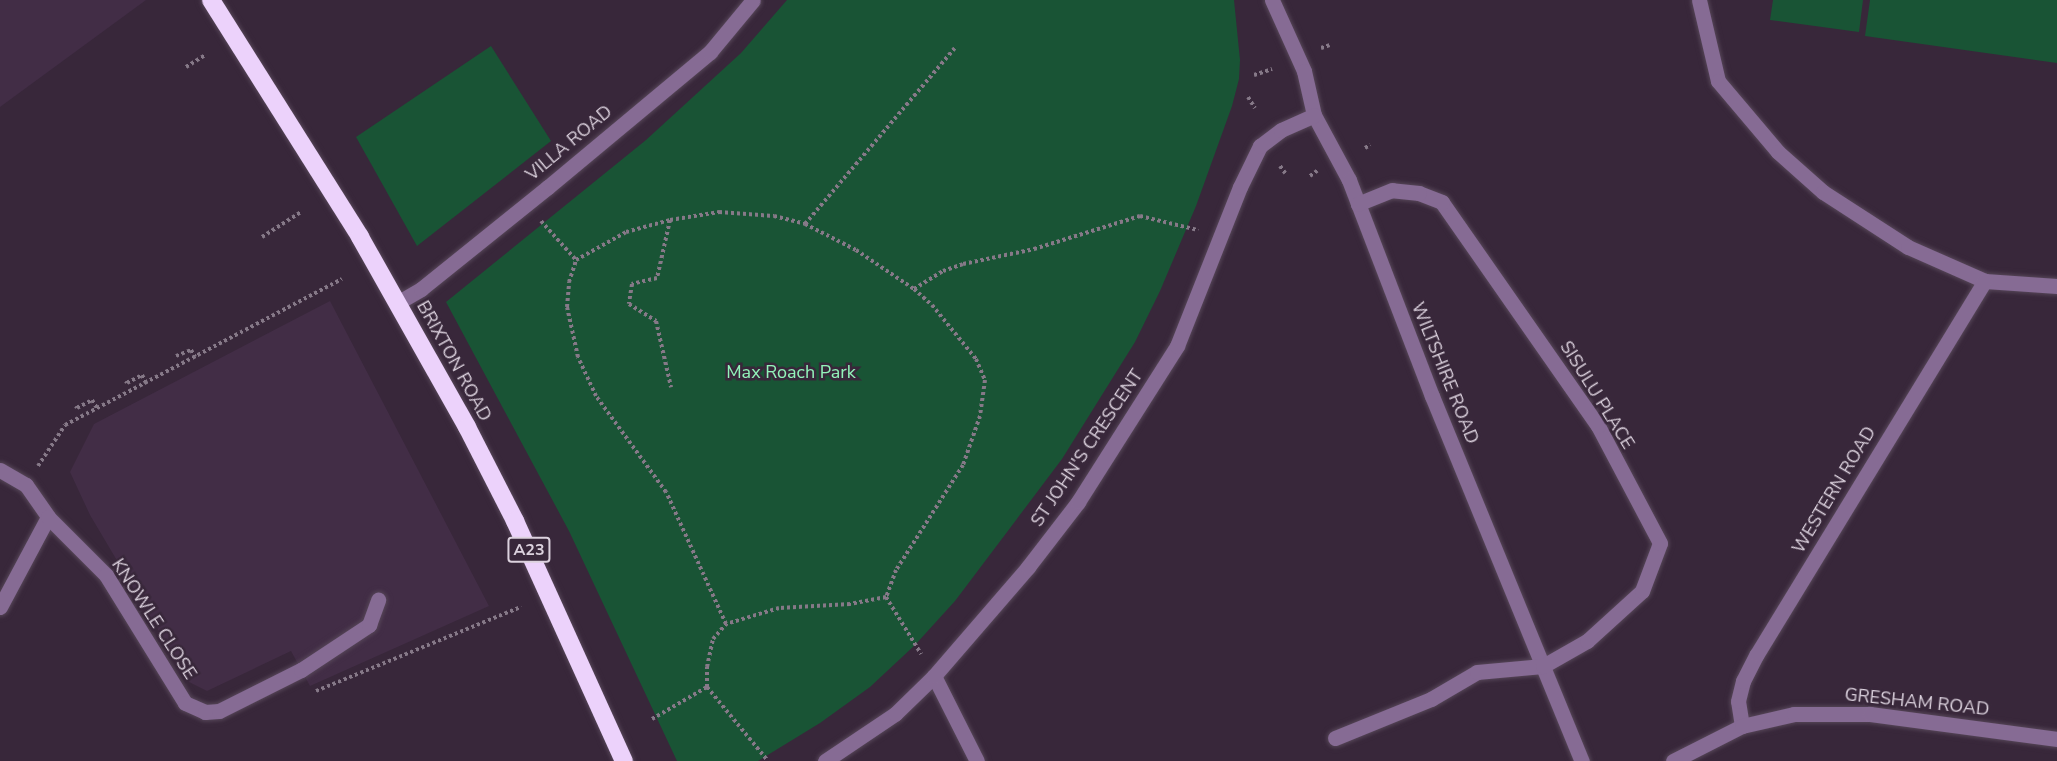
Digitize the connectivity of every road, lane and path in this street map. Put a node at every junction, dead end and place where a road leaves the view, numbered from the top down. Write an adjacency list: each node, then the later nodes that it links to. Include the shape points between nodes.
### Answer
1 (211, 0): 31 (highway, BRIXTON ROAD / A23)
2 (753, 0): 31 (street, VILLA ROAD, via 710,52 421,289)
3 (1272, 0): 14 (street, WILTSHIRE ROAD, via 1304,71)
4 (1700, 0): 28 (street, via 1718,81 1778,152 1852,213 1908,247)
5 (1330, 45): 7 (path)
6 (955, 48): 23 (path)
7 (1321, 48)
8 (206, 56): 9 (path)
9 (186, 67)
10 (1272, 69): 11 (path)
11 (1254, 75)
12 (1248, 97): 13 (path)
13 (1255, 108)
14 (1314, 115): 19 (street, WILTSHIRE ROAD); 24 (street, ST JOHN'S CRESCENT, via 1281,130 1260,146)
15 (1280, 166): 17 (path)
16 (1318, 170): 18 (path)
17 (1285, 173)
18 (1310, 176)
19 (1358, 204): 47 (street, WILTSHIRE ROAD); 47 (street, SISULU PLACE, via 1392,190 1419,193 1442,202 1598,426 1660,543 1642,591 1587,641)
20 (301, 212): 25 (path)
21 (540, 220): 26 (path)
22 (670, 220): 23 (path, via 719,212 774,216); 26 (path, via 626,232); 36 (path, via 657,278 632,284 629,304 656,321)
23 (805, 224): 30 (path, via 856,250)
24 (1223, 236): 30 (path, via 1140,216 1034,249 963,264); 48 (street, ST JOHN'S CRESCENT, via 1177,346 1084,492 1028,567)
25 (262, 237)
26 (576, 260): 46 (path, via 568,282 567,307 578,357 596,396 666,492)
27 (342, 279): 33 (path)
28 (1985, 281): 29 (street); 52 (street, WESTERN ROAD, via 1756,654 1738,701)
29 (2057, 286)
30 (914, 289): 42 (path, via 976,359 985,380 984,397 963,465 896,570)
31 (397, 303): 55 (highway, BRIXTON ROAD / A23, via 516,521)
32 (176, 356): 33 (path, via 191,350)
33 (195, 357): 35 (path)
34 (126, 381): 35 (path, via 142,375)
35 (146, 382): 38 (path)
36 (671, 387)
37 (76, 406): 38 (path, via 93,400)
38 (97, 408): 40 (path, via 65,425)
39 (0, 470): 40 (street)
40 (26, 485): 41 (street, KNOWLE CLOSE)
41 (48, 518): 43 (street, KNOWLE CLOSE, via 106,575 185,703 205,711 219,711 302,670 369,625); 44 (street)
42 (886, 597): 46 (path, via 849,604 779,608); 48 (path)
43 (378, 600)
44 (0, 607)
45 (521, 607): 50 (path)
46 (726, 624): 49 (path, via 713,639)
47 (1543, 666): 53 (street, via 1477,672 1431,699); 59 (street, WILTSHIRE ROAD)
48 (934, 676): 57 (street, ST JOHN'S CRESCENT, via 895,714); 58 (street)
49 (707, 687): 51 (path); 56 (path)
50 (312, 693)
51 (652, 719)
52 (1742, 726): 54 (street, GRESHAM ROAD, via 1794,714 1870,714); 60 (street, GRESHAM ROAD)
53 (1335, 738)
54 (2057, 739)
55 (624, 761)
56 (768, 761)
57 (825, 761)
58 (976, 761)
59 (1582, 761)
60 (1673, 761)

